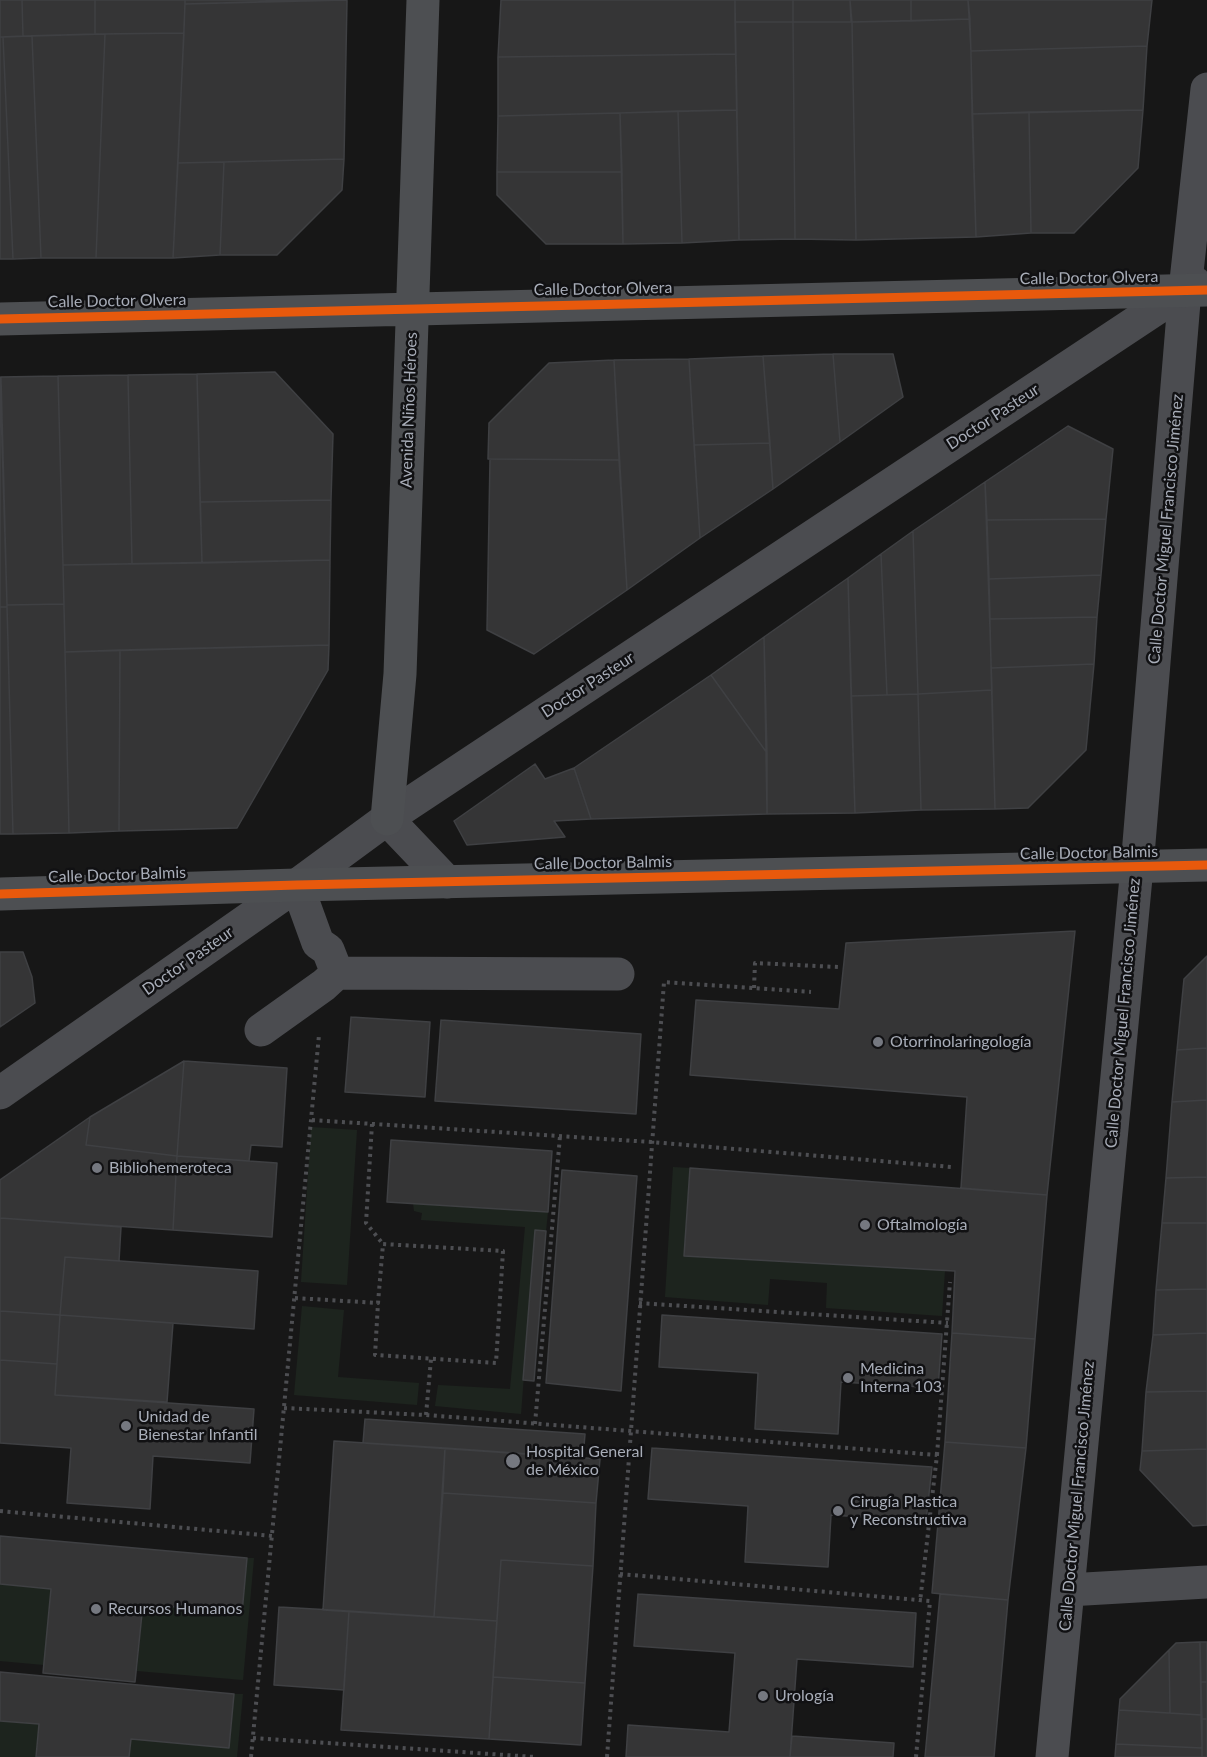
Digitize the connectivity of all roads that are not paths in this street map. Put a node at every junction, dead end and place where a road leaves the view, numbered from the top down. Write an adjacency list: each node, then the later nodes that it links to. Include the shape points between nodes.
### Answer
1 (423, 0): 4 (main road, Avenida Niños Héroes)
2 (1207, 89): 3 (street, Calle Doctor Miguel Francisco Jiménez)
3 (1200, 285): 4 (main road, Calle Doctor Olvera); 6 (street, Doctor Pasteur); 8 (street, Calle Doctor Miguel Francisco Jiménez)
4 (413, 309): 5 (main road, Calle Doctor Olvera); 6 (main road, Avenida Niños Héroes, via 400,674)
5 (0, 319)
6 (387, 819): 9 (street); 10 (street, Doctor Pasteur)
7 (1207, 865): 8 (main road, Calle Doctor Balmis)
8 (1137, 867): 9 (main road, Calle Doctor Balmis); 17 (street, Calle Doctor Miguel Francisco Jiménez)
9 (447, 882): 10 (main road, Calle Doctor Balmis)
10 (297, 885): 11 (main road, Calle Doctor Balmis); 13 (street, via 318,944 328,950); 15 (street, Doctor Pasteur)
11 (0, 894)
12 (618, 974): 13 (street)
13 (331, 979): 14 (street)
14 (261, 1030)
15 (0, 1093)
16 (1207, 1582): 17 (street)
17 (1068, 1590): 18 (street, Calle Doctor Miguel Francisco Jiménez)
18 (1052, 1757)

